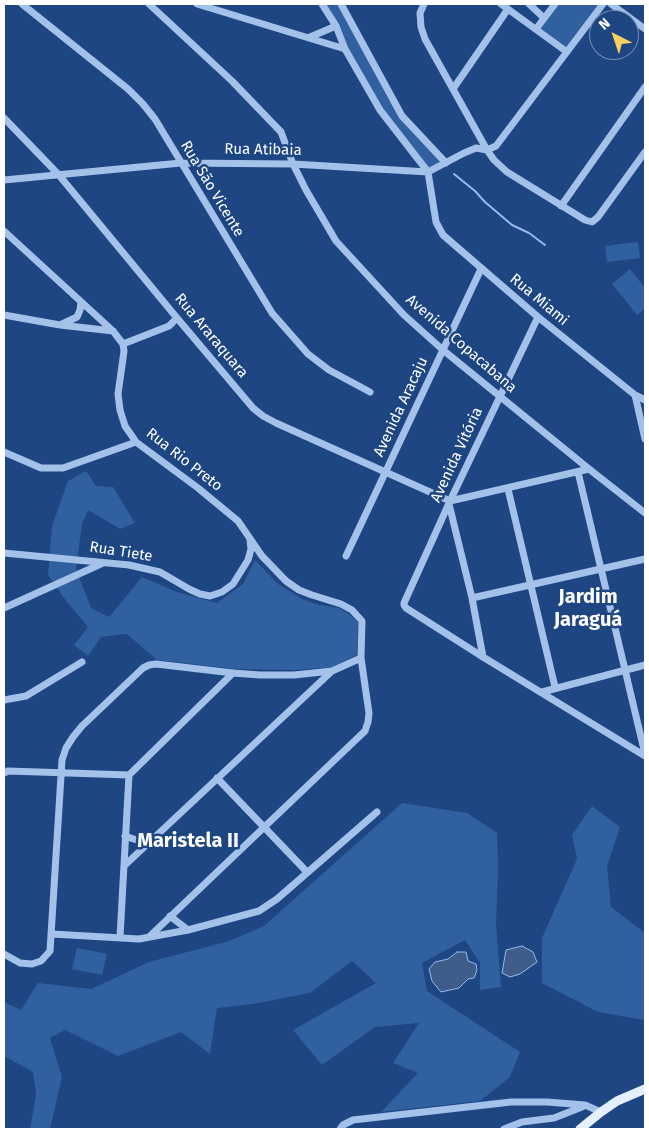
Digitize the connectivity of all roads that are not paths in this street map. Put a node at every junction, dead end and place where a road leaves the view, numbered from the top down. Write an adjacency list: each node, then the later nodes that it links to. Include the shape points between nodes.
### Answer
1 (22, 4): 25 (street, Rua São Vicente, via 143,104)
2 (197, 4): 17 (street)
3 (322, 4): 14 (street)
4 (341, 4): 26 (street, via 402,116)
5 (424, 4): 21 (street, via 420,13 425,39)
6 (501, 4): 12 (street)
7 (529, 4): 13 (street)
8 (555, 4): 13 (street)
9 (603, 4): 19 (street)
10 (611, 4): 16 (street)
11 (154, 5): 27 (street, Avenida Copacabana, via 270,119 281,132)
12 (508, 10): 15 (street); 21 (street)
13 (544, 18): 15 (street)
14 (336, 26): 17 (street); 18 (street)
15 (536, 29): 19 (street)
16 (645, 29)
17 (310, 38): 18 (street)
18 (345, 49): 28 (street, via 380,110)
19 (567, 52): 23 (street, via 496,146)
20 (645, 87): 31 (street)
21 (453, 89): 23 (street)
22 (4, 118): 29 (street, Rua Araraquara)
23 (487, 150): 26 (street, Rua Atibaia, via 476,148); 31 (street, via 507,172)
24 (645, 152): 31 (street, via 592,222)
25 (180, 163): 27 (street, Rua Atibaia); 29 (street, Rua Atibaia); 42 (street, Rua São Vicente, via 272,313 308,354 328,370)
26 (446, 163): 28 (street, Rua Atibaia)
27 (293, 164): 28 (street, Rua Atibaia); 41 (street, Avenida Copacabana, via 318,214 336,241 404,315)
28 (428, 172): 33 (street, Rua Miami, via 436,222 444,235)
29 (58, 174): 30 (street, Rua Atibaia); 37 (street, Rua Araraquara)
30 (4, 180)
31 (561, 206)
32 (4, 231): 34 (street)
33 (481, 269): 36 (street, Rua Miami); 41 (street, Avenida Aracaju)
34 (81, 302): 38 (street, via 77,317); 39 (street)
35 (4, 315): 38 (street)
36 (538, 317): 43 (street, Rua Miami); 44 (street, Avenida Vitória)
37 (177, 318): 40 (street, via 169,326); 51 (street, Rua Araraquara, via 263,416)
38 (60, 325): 39 (street)
39 (113, 331): 40 (street)
40 (123, 344): 47 (street, Rua Rio Preto, via 118,394 120,410 125,426)
41 (443, 350): 44 (street, Avenida Copacabana); 51 (street, Avenida Aracaju)
42 (370, 392)
43 (635, 395): 45 (street, Rua Miami); 46 (street)
44 (500, 396): 49 (street, Avenida Copacabana); 53 (street, Avenida Vitória)
45 (645, 400)
46 (645, 439)
47 (136, 442): 48 (street, via 63,468 41,468); 55 (street, Rua Rio Preto, via 225,509)
48 (4, 452)
49 (589, 470): 50 (street); 54 (street, Avenida Copacabana)
50 (578, 472): 52 (street); 60 (street)
51 (386, 473): 53 (street, Rua Araraquara); 57 (street, Avenida Aracaju)
52 (508, 488): 53 (street); 61 (street)
53 (449, 503): 62 (street); 64 (street, Avenida Vitória, via 404,606)
54 (645, 513)
55 (249, 537): 59 (street, Rua Tiete, via 251,549 248,560 233,584 210,596 189,589 160,572); 65 (street, Rua Rio Preto, via 286,581 312,596 352,610 362,621)
56 (4, 553): 59 (street, Rua Tiete)
57 (346, 556)
58 (645, 558): 60 (street)
59 (104, 562): 63 (street)
60 (601, 568): 61 (street); 68 (street)
61 (531, 584): 62 (street); 71 (street)
62 (472, 598): 64 (street)
63 (4, 608)
64 (483, 657): 72 (street)
65 (361, 658): 69 (street); 80 (street, via 369,713 364,730)
66 (82, 662): 73 (street, via 26,696)
67 (645, 664): 68 (street)
68 (626, 670): 71 (street); 74 (street)
69 (332, 671): 70 (street, via 294,675); 78 (street)
70 (233, 673): 75 (street, via 156,664 143,668 72,737 62,760); 77 (street)
71 (555, 687): 72 (street)
72 (542, 692): 74 (street)
73 (4, 700)
74 (645, 755)
75 (62, 773): 76 (street, via 8,771); 77 (street); 87 (street)
76 (4, 774)
77 (129, 775): 81 (street)
78 (217, 778): 80 (street); 82 (street)
79 (377, 812): 84 (street)
80 (264, 826): 84 (street); 85 (street)
81 (125, 836): 82 (street); 83 (street)
82 (148, 844): 83 (street)
83 (124, 866): 89 (street)
84 (307, 872): 86 (street, via 259,911)
85 (170, 916): 86 (street); 88 (street)
86 (188, 930): 88 (street)
87 (52, 934): 89 (street); 90 (street, via 50,951 41,961 20,963)
88 (150, 936): 89 (street)
89 (120, 937)
90 (4, 954)
91 (645, 1089): 93 (main road)
92 (585, 1105): 93 (street); 94 (street, via 511,1102 462,1106 353,1120); 95 (street, via 554,1118 522,1122)
93 (601, 1112): 96 (main road)
94 (340, 1129)
95 (504, 1129)
96 (580, 1129)

